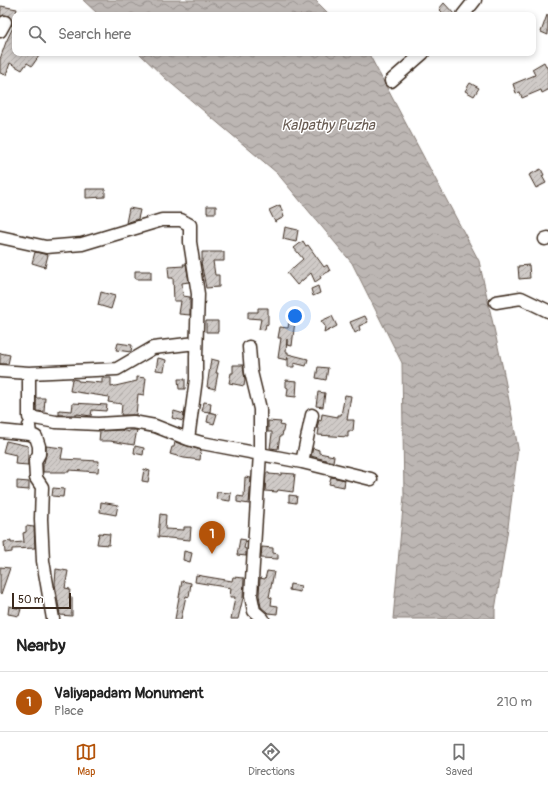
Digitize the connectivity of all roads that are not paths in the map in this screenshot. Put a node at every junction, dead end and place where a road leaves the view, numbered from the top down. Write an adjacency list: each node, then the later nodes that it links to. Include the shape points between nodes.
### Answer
1 (475, 0): 2 (street)
2 (465, 12)
3 (420, 56): 4 (street)
4 (391, 81)
5 (0, 237): 8 (street, via 46,247 82,244 162,220 181,220 190,225 198,294)
6 (496, 302): 7 (street, via 521,298)
7 (548, 311)
8 (196, 343): 11 (street, via 153,348 117,370); 16 (street, via 196,379)
9 (249, 347): 17 (street, via 260,409)
10 (0, 371): 11 (street)
11 (30, 373): 13 (street)
12 (312, 415): 18 (street)
13 (29, 417): 15 (street); 16 (street, via 85,424 133,422 155,426)
14 (0, 431): 15 (street)
15 (30, 434): 20 (street, via 36,436 39,446 39,454 35,461 36,478 42,487 43,561)
16 (188, 439): 17 (street)
17 (260, 453): 18 (street); 21 (street, via 251,596 254,611)
18 (302, 462): 19 (street)
19 (371, 479)
20 (53, 619)
21 (263, 619)

